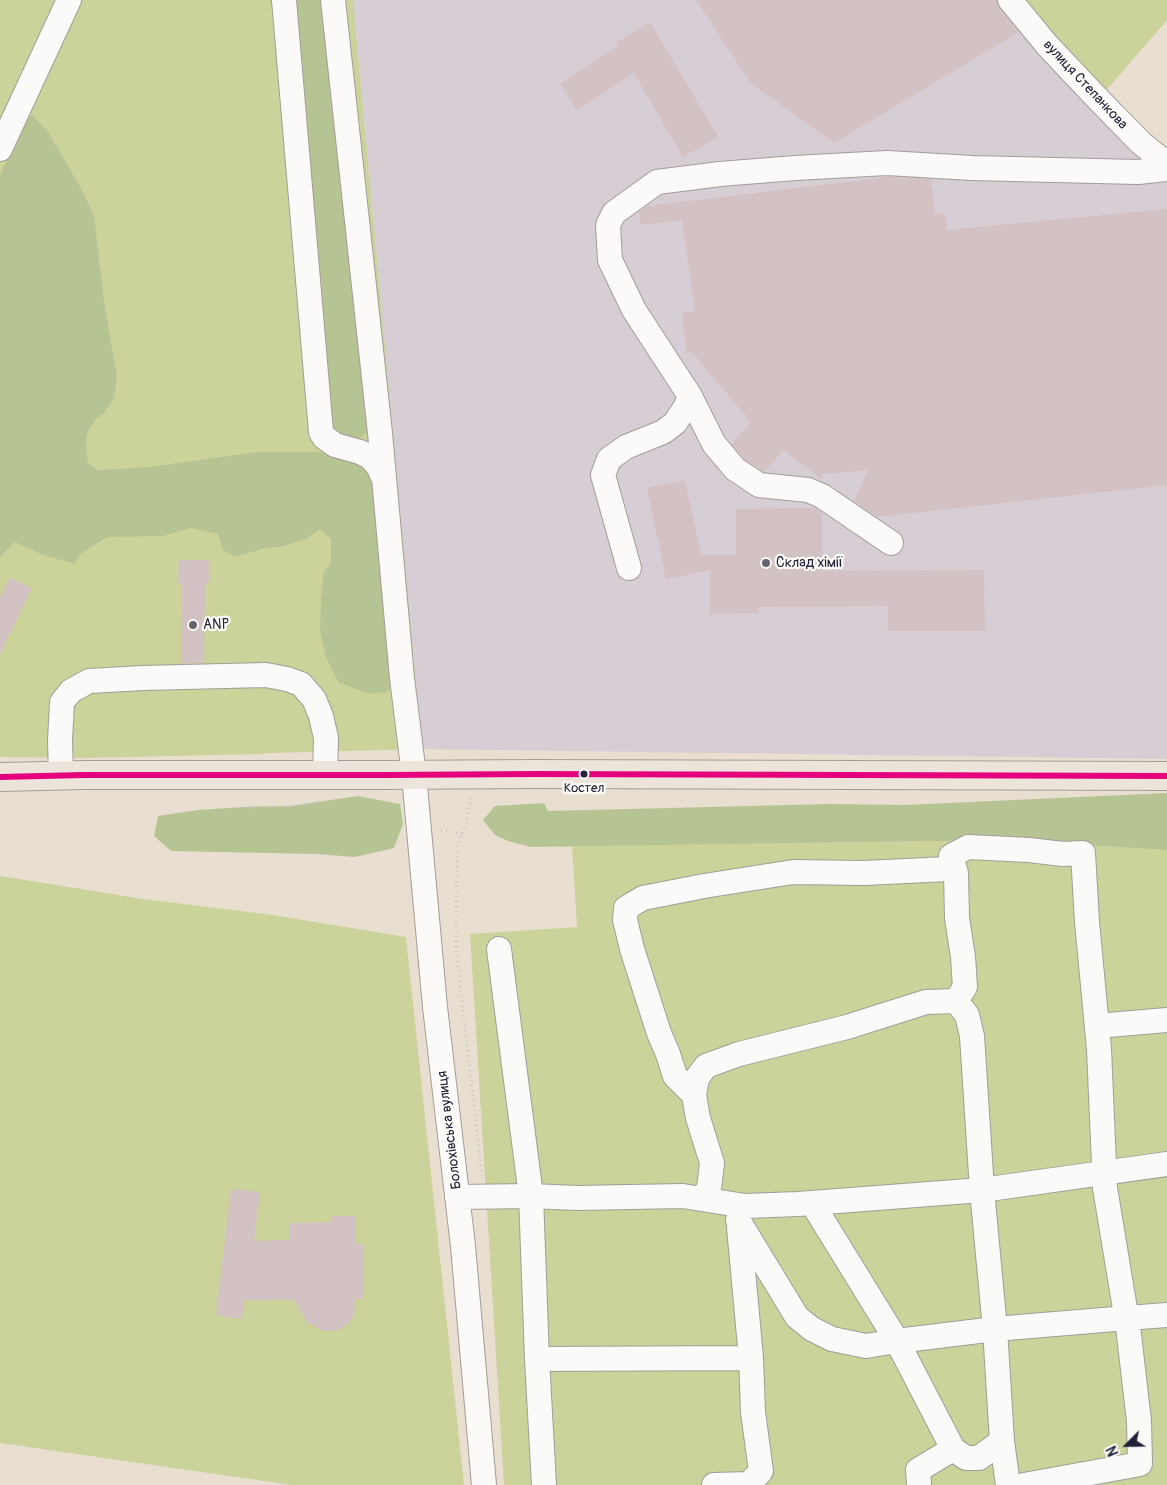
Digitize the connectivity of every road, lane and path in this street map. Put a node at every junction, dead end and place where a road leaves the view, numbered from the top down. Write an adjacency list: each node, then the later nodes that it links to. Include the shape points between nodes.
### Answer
1 (69, 0): 5 (street)
2 (284, 0): 10 (street, via 321,432 335,446)
3 (333, 0): 9 (street, Болохівська вулиця)
4 (1010, 0): 6 (street, вулиця Степанкова, via 1103,104)
5 (0, 149)
6 (1167, 164)
7 (1167, 169): 8 (street, via 1129,172 888,164 748,172 658,182 614,213 608,225 610,260 634,310)
8 (690, 396): 12 (street, via 714,444 735,470 759,485 808,490 822,496); 13 (street, via 675,423 609,458 603,474)
9 (380, 433): 10 (street, via 368,449); 11 (street, Болохівська вулиця)
10 (360, 452): 11 (street, via 374,461)
11 (384, 478): 15 (street, Болохівська вулиця)
12 (891, 544)
13 (629, 568)
14 (61, 775): 17 (main road); 18 (main road); 18 (street, via 62,702 71,691 89,681 266,675 301,684 314,699 326,738)
15 (414, 775): 16 (main road); 18 (main road); 21 (street, Болохівська вулиця)
16 (1167, 776)
17 (0, 777)
18 (327, 788): 20 (path, via 291,806)
19 (471, 798): 22 (path)
20 (244, 807)
21 (418, 827): 22 (path); 34 (street, Болохівська вулиця)
22 (462, 834): 32 (path, via 457,848 456,948)
23 (956, 873): 25 (street, via 957,918 965,987); 27 (street, via 952,856 968,847 1083,853); 28 (street, via 948,869 794,872 643,898 626,908 625,920 632,949 659,1033 675,1076)
24 (499, 949): 33 (street)
25 (956, 1001): 28 (street, via 926,1002 847,1027 738,1054 706,1066 698,1078); 31 (street, via 967,1015 972,1036)
26 (1167, 1020): 27 (street)
27 (1097, 1026): 30 (street)
28 (694, 1095): 36 (street, via 712,1163 709,1188)
29 (1167, 1164): 30 (street)
30 (1105, 1173): 31 (street); 38 (street, via 1108,1212)
31 (982, 1190): 35 (street); 39 (street)
32 (483, 1196): 33 (street); 34 (street)
33 (531, 1196): 36 (street, via 682,1196); 41 (street)
34 (457, 1197): 46 (street, Болохівська вулиця)
35 (812, 1202): 36 (street); 40 (street)
36 (722, 1207): 40 (street, via 797,1317 812,1330 832,1339 866,1346); 42 (street)
37 (1167, 1314): 38 (street)
38 (1127, 1318): 39 (street); 51 (street, via 1139,1421 1140,1464)
39 (995, 1330): 40 (street); 43 (street)
40 (898, 1341): 44 (street)
41 (537, 1358): 42 (street); 47 (street)
42 (751, 1358): 45 (street)
43 (1002, 1441): 44 (street, via 979,1458 966,1458); 50 (street)
44 (953, 1449): 49 (street, via 918,1470)
45 (761, 1478): 48 (street, via 749,1484)
46 (484, 1485)
47 (544, 1485)
48 (714, 1485)
49 (919, 1485)
50 (1008, 1485)
51 (1024, 1485)

